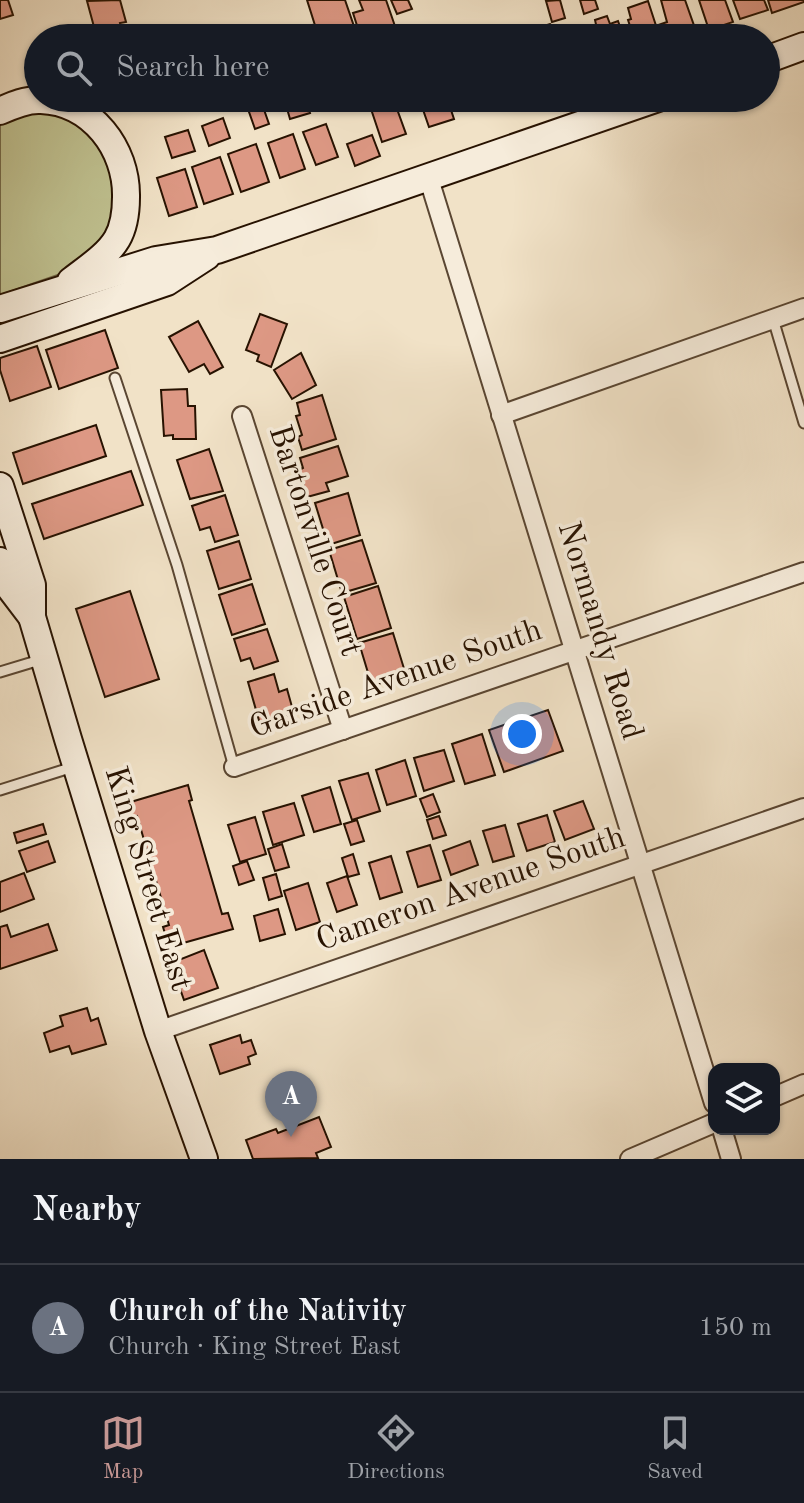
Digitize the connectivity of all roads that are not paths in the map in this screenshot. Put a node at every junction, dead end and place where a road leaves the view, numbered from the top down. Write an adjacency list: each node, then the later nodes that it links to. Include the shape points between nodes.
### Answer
1 (804, 46): 2 (main road)
2 (780, 55)
3 (24, 102): 4 (main road)
4 (0, 111)
5 (79, 112): 9 (main road, via 117,149 124,170 126,213 118,238)
6 (617, 112): 7 (main road)
7 (428, 176): 8 (main road); 15 (street, Normandy Road)
8 (217, 250): 9 (main road, via 156,260); 13 (main road, via 167,282)
9 (58, 290): 11 (main road)
10 (804, 308): 12 (street)
11 (0, 309)
12 (773, 319): 15 (street); 17 (lane)
13 (0, 339)
14 (115, 378): 27 (lane, via 177,565)
15 (501, 415): 22 (street, Normandy Road)
16 (242, 416): 25 (street, Bartonville Court)
17 (804, 423)
18 (0, 486): 21 (main road, King Street East, via 32,585)
19 (0, 561): 21 (main road, King Street East, via 10,588)
20 (804, 572): 22 (street, Garside Avenue South)
21 (32, 617): 23 (main road, King Street East)
22 (573, 652): 25 (street, Garside Avenue South); 30 (street, Normandy Road)
23 (44, 659): 24 (lane); 26 (main road, King Street East)
24 (0, 672)
25 (343, 730): 27 (street, Garside Avenue South)
26 (77, 766): 28 (lane); 31 (main road, King Street East)
27 (234, 767)
28 (0, 790)
29 (804, 808): 30 (street, Cameron Avenue South)
30 (640, 863): 31 (street, Cameron Avenue South); 32 (street, Normandy Road)
31 (158, 1031): 37 (main road, King Street East)
32 (708, 1084)
33 (804, 1084): 34 (street)
34 (780, 1094)
35 (708, 1126): 38 (street)
36 (724, 1135): 39 (street)
37 (204, 1159)
38 (630, 1159)
39 (731, 1159)

